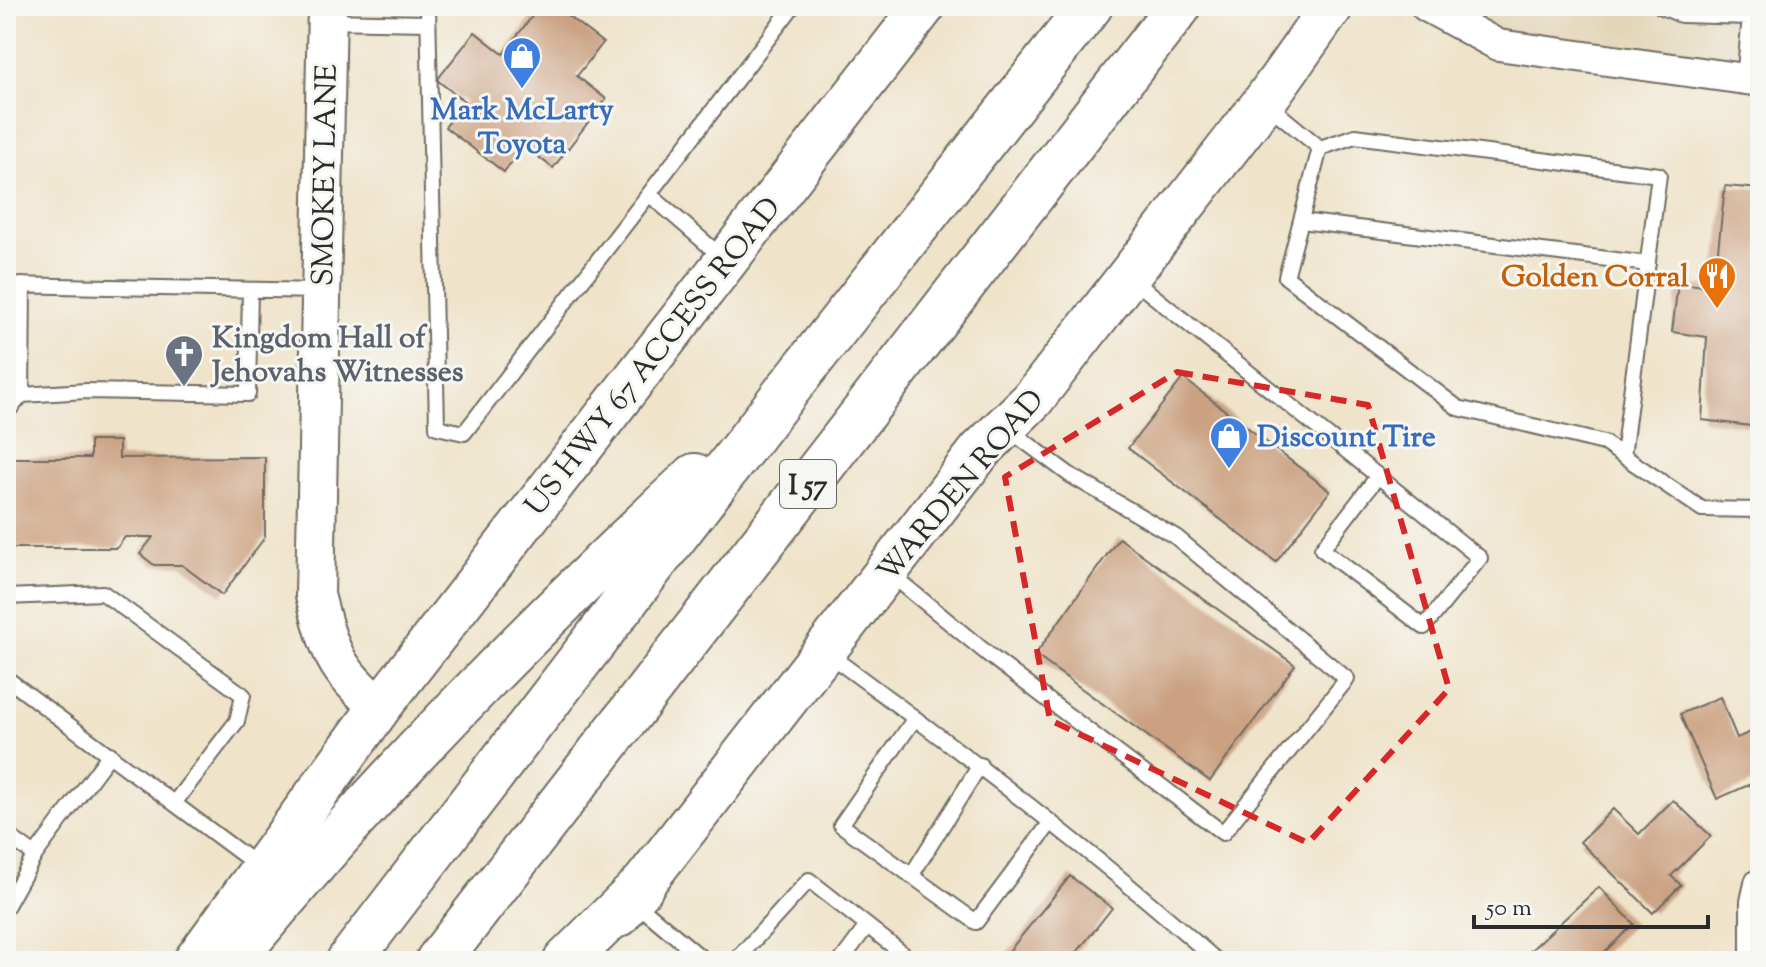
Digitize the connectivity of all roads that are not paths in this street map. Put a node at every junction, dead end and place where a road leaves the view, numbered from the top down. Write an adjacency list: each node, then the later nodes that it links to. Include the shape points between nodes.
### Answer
1 (428, 6): 10 (lane)
2 (793, 6): 14 (lane)
3 (924, 6): 16 (main road, US HWY 67 ACCESS ROAD)
4 (1090, 6): 23 (highway, I 57)
5 (1179, 6): 51 (highway, I 57)
6 (1332, 6): 12 (main road, WARDEN ROAD)
7 (1426, 6): 11 (street, via 1498,45)
8 (1660, 6): 11 (lane, via 1681,15 1750,17)
9 (327, 13): 10 (lane); 22 (street, SMOKEY LANE)
10 (427, 23): 14 (lane, via 437,427 464,433)
11 (1752, 80)
12 (1264, 102): 13 (lane); 18 (main road, WARDEN ROAD)
13 (1320, 148): 15 (lane); 17 (lane, via 1355,136 1659,175)
14 (649, 194): 16 (lane)
15 (1301, 221): 17 (lane); 27 (lane, via 1286,277 1458,408 1604,443)
16 (726, 261): 34 (main road, US HWY 67 ACCESS ROAD)
17 (1648, 264): 27 (lane)
18 (1128, 276): 26 (main road, WARDEN ROAD, via 1033,399); 28 (lane)
19 (6, 285): 20 (lane)
20 (23, 285): 21 (lane); 24 (lane)
21 (250, 290): 22 (lane); 24 (lane, via 248,394)
22 (322, 291): 34 (street, SMOKEY LANE, via 315,595 336,662)
23 (785, 393): 49 (highway, via 566,595 318,856); 50 (highway, I 57)
24 (22, 395): 25 (lane)
25 (6, 413)
26 (1005, 427): 30 (main road, WARDEN ROAD, via 980,451); 30 (lane, via 1070,475 1176,537 1347,679 1223,833)
27 (1623, 456): 29 (lane, via 1702,509)
28 (1378, 476): 28 (lane, via 1480,558 1424,627 1322,549)
29 (1760, 510)
30 (887, 571): 32 (main road, WARDEN ROAD)
31 (6, 597): 38 (lane, via 103,593 243,695 237,721)
32 (824, 652): 35 (lane); 45 (main road, WARDEN ROAD)
33 (6, 678): 36 (lane)
34 (380, 707): 42 (main road, US HWY 67 ACCESS ROAD)
35 (915, 718): 37 (lane); 43 (lane, via 841,825)
36 (110, 754): 38 (lane); 41 (lane)
37 (980, 765): 39 (lane); 43 (lane)
38 (175, 802): 42 (lane)
39 (1051, 822): 43 (lane, via 976,922); 58 (lane)
40 (6, 834): 41 (lane)
41 (35, 855): 46 (lane)
42 (262, 869): 48 (main road, US HWY 67 ACCESS ROAD)
43 (911, 876)
44 (1760, 884): 59 (street)
45 (636, 893): 52 (highway); 53 (main road, WARDEN ROAD); 54 (lane)
46 (6, 907)
47 (867, 926): 55 (lane, via 809,880); 56 (lane); 57 (lane)
48 (195, 961)
49 (232, 961)
50 (349, 961)
51 (438, 961)
52 (566, 961)
53 (583, 961)
54 (705, 961)
55 (735, 961)
56 (841, 961)
57 (912, 961)
58 (1217, 961)
59 (1756, 961)

